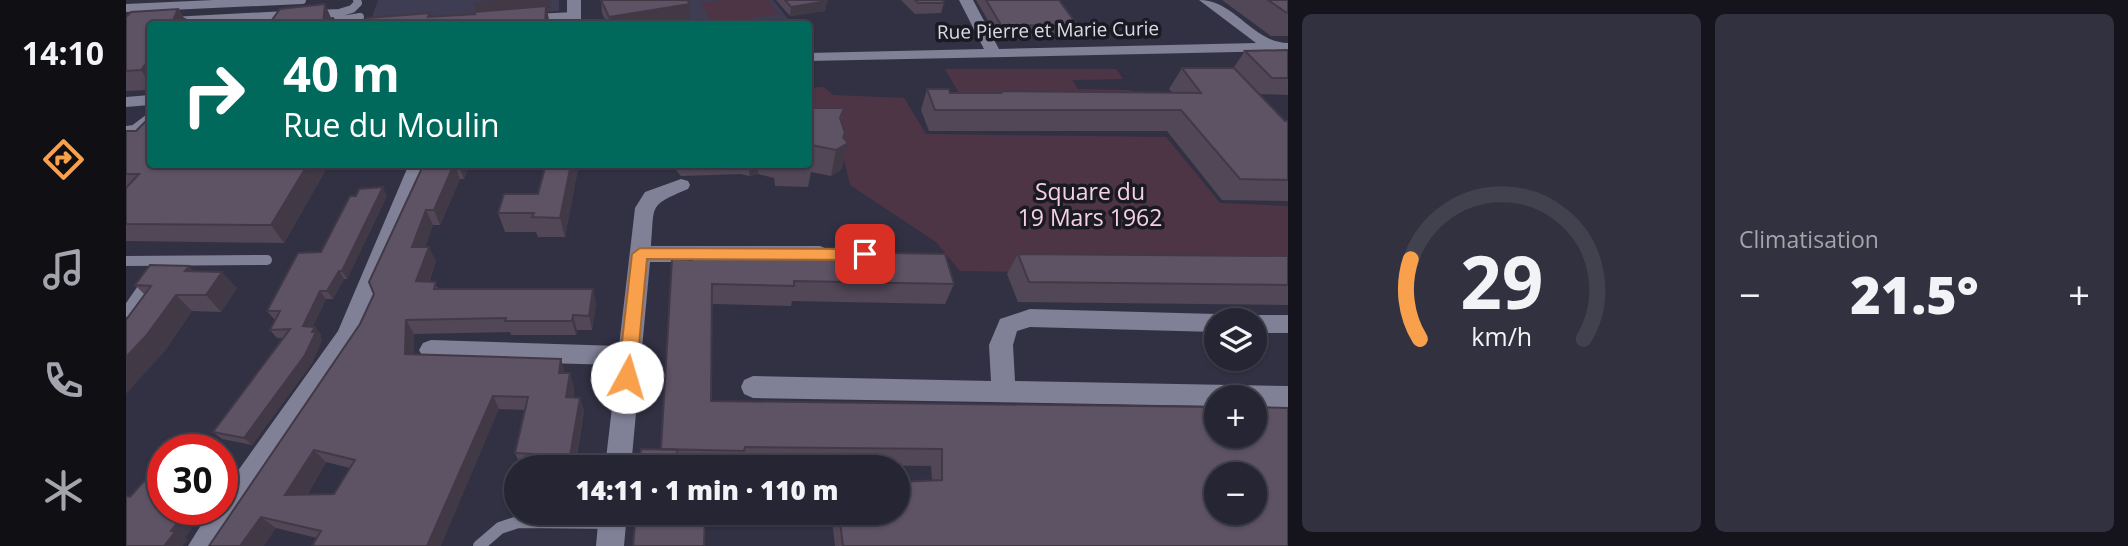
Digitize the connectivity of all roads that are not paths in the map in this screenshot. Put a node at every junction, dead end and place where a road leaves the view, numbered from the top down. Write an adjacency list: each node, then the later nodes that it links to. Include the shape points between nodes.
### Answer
1 (302, 0): 6 (lane)
2 (357, 0): 7 (lane, via 352,9)
3 (574, 0): 11 (street)
4 (966, 0): 16 (street)
5 (1206, 0): 14 (street)
6 (126, 8)
7 (339, 13): 8 (lane); 13 (lane, via 342,20 360,17)
8 (312, 14)
9 (298, 15): 12 (lane)
10 (525, 18): 11 (lane)
11 (574, 20)
12 (181, 21)
13 (359, 21)
14 (1270, 47): 15 (street, Rue Pierre et Marie Curie); 16 (street, Rue Pierre et Marie Curie)
15 (1288, 47)
16 (993, 52): 17 (street, Rue Pierre et Marie Curie)
17 (812, 57)
18 (147, 100): 19 (street)
19 (126, 102)
20 (147, 119): 21 (lane)
21 (126, 130)
22 (416, 168): 40 (street, via 347,336)
23 (681, 185): 24 (street, via 652,197 645,208)
24 (640, 254): 25 (street); 34 (street)
25 (837, 254)
26 (162, 260): 27 (lane); 28 (lane); 29 (lane)
27 (267, 260)
28 (126, 261)
29 (126, 312)
30 (1204, 323): 36 (street, via 1030,318 1008,325 1001,345)
31 (1267, 324): 32 (street)
32 (1288, 324)
33 (431, 350): 34 (street)
34 (629, 356): 38 (street)
35 (753, 387): 36 (street)
36 (1004, 391): 37 (street)
37 (1288, 397)
38 (619, 455)
39 (612, 527): 41 (lane, via 518,522 500,528)
40 (202, 546)
41 (479, 546)

